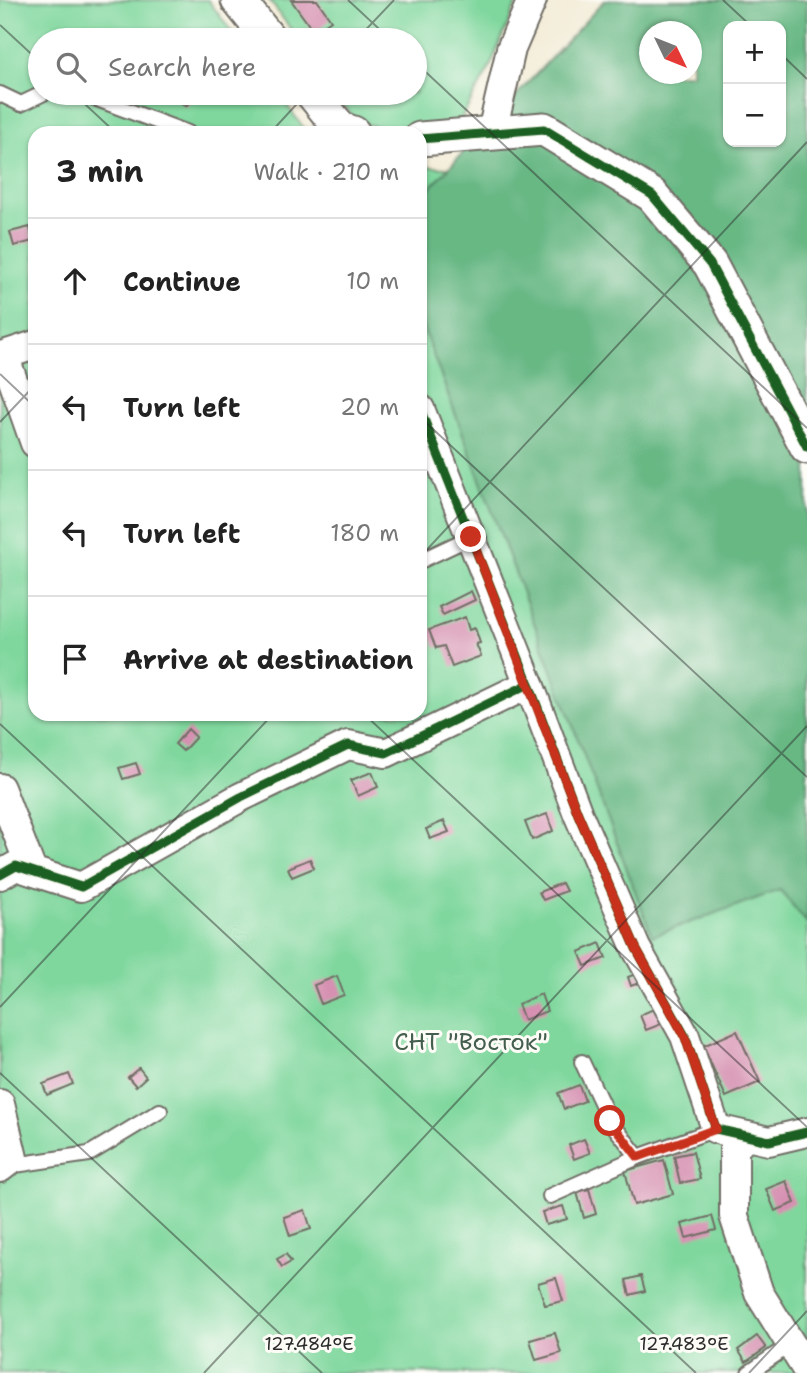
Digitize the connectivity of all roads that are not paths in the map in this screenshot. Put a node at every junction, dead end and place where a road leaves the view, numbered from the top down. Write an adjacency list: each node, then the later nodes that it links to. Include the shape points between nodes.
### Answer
1 (238, 0): 3 (street)
2 (532, 0): 10 (street, via 510,49)
3 (260, 28)
4 (0, 94): 5 (lane, via 22,104)
5 (28, 101)
6 (113, 105): 8 (lane)
7 (322, 105): 9 (street)
8 (169, 126)
9 (338, 126)
10 (492, 132): 11 (street); 15 (street, via 544,129 652,195 710,264)
11 (427, 138)
12 (28, 347): 13 (street, via 4,355)
13 (28, 423)
14 (427, 427): 16 (street)
15 (807, 447)
16 (471, 537): 17 (lane); 18 (street)
17 (427, 558)
18 (529, 684): 20 (street, via 386,752 348,745 240,797 81,887); 25 (street, via 636,948 685,1037)
19 (0, 788): 20 (street)
20 (32, 871): 21 (street, via 16,866)
21 (0, 875)
22 (582, 1062): 28 (lane, via 610,1121)
23 (0, 1104): 29 (street, via 13,1158)
24 (160, 1111): 29 (lane, via 89,1154)
25 (716, 1129): 27 (street); 28 (lane)
26 (807, 1132): 27 (street, via 769,1141)
27 (746, 1136): 31 (street, via 734,1149 734,1216 759,1293)
28 (638, 1157): 30 (lane)
29 (0, 1168)
30 (550, 1196)
31 (791, 1344): 32 (street); 33 (lane)
32 (807, 1370)
33 (749, 1373)

